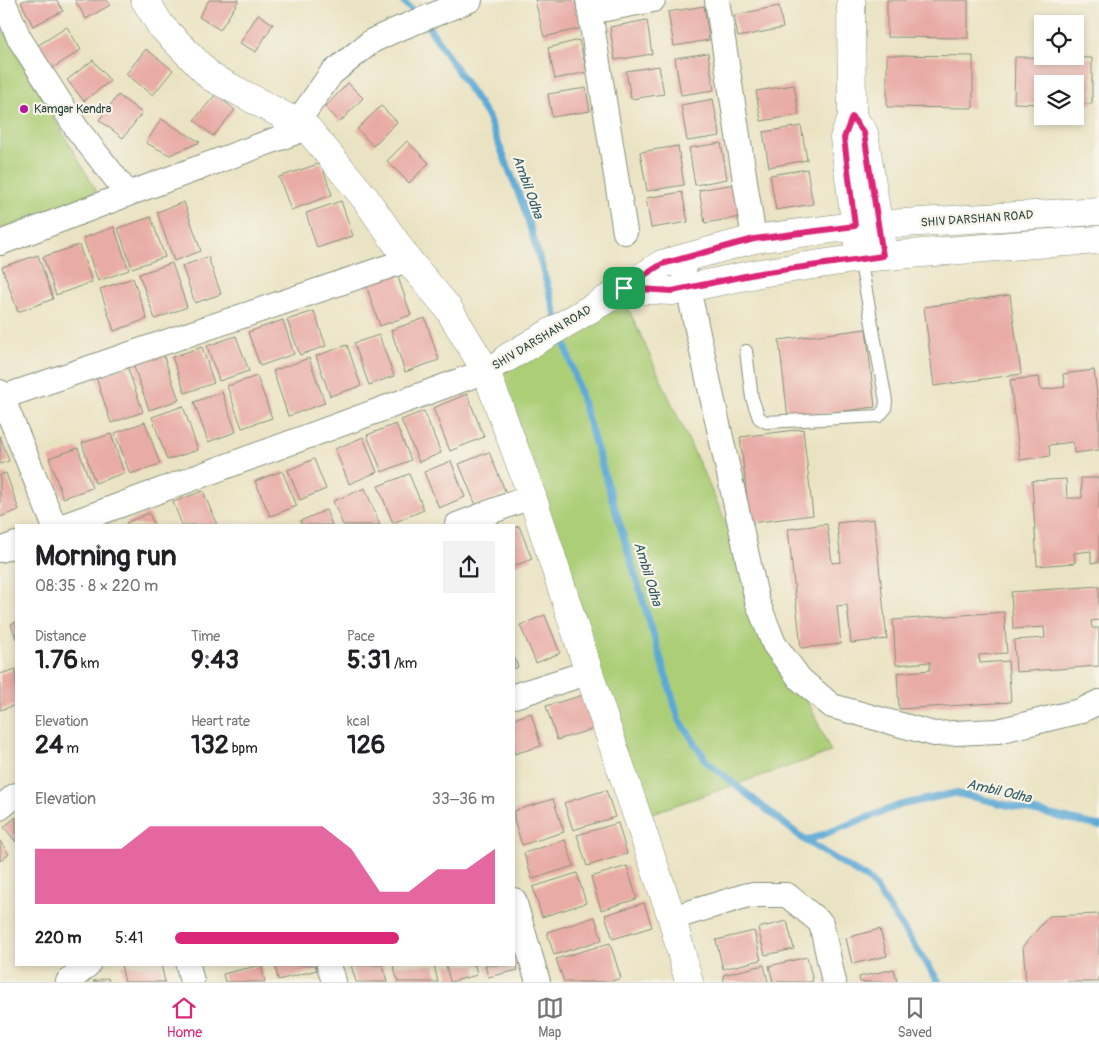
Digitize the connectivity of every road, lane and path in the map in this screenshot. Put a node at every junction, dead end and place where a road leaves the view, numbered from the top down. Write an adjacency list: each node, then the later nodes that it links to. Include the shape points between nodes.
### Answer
1 (3, 0): 9 (street, via 19,38 77,129)
2 (145, 0): 8 (street, via 161,26 211,78)
3 (470, 0): 8 (street, via 372,41 331,74)
4 (652, 0): 7 (street)
5 (717, 0): 13 (street)
6 (851, 0): 11 (street, via 852,117 844,138)
7 (589, 6): 12 (street)
8 (298, 124): 9 (street); 18 (street, via 365,198)
9 (128, 194): 15 (street)
10 (1099, 211): 11 (street, SHIV DARSHAN ROAD)
11 (866, 225): 13 (street, SHIV DARSHAN ROAD); 16 (street)
12 (625, 232)
13 (754, 239): 17 (street, SHIV DARSHAN ROAD)
14 (1099, 240): 16 (street)
15 (0, 244)
16 (871, 257): 20 (street, via 760,273); 21 (lane, via 886,401 879,416 766,422 759,418 752,398)
17 (680, 259): 19 (street, SHIV DARSHAN ROAD, via 662,264); 20 (street)
18 (408, 260): 22 (street); 23 (street)
19 (624, 288): 20 (street, via 672,291); 22 (street, SHIV DARSHAN ROAD)
20 (688, 288): 32 (street, via 757,602 774,644 800,679 832,706 934,734 998,731 1080,711)
21 (746, 351)
22 (497, 365): 24 (street); 26 (street)
23 (1, 396): 25 (street)
24 (532, 496): 27 (street); 30 (street)
25 (54, 524)
26 (69, 524)
27 (460, 524)
28 (15, 544): 29 (street)
29 (0, 550)
30 (590, 672): 31 (street); 36 (street)
31 (515, 696)
32 (1099, 702)
33 (15, 796): 34 (street)
34 (0, 808)
35 (515, 903): 43 (street)
36 (672, 918): 44 (street); 45 (street, via 748,894 787,894 821,923)
37 (87, 966): 40 (street)
38 (188, 966): 41 (street)
39 (329, 966): 42 (street)
40 (68, 982)
41 (192, 982)
42 (334, 982)
43 (538, 982)
44 (689, 982)
45 (834, 982)

